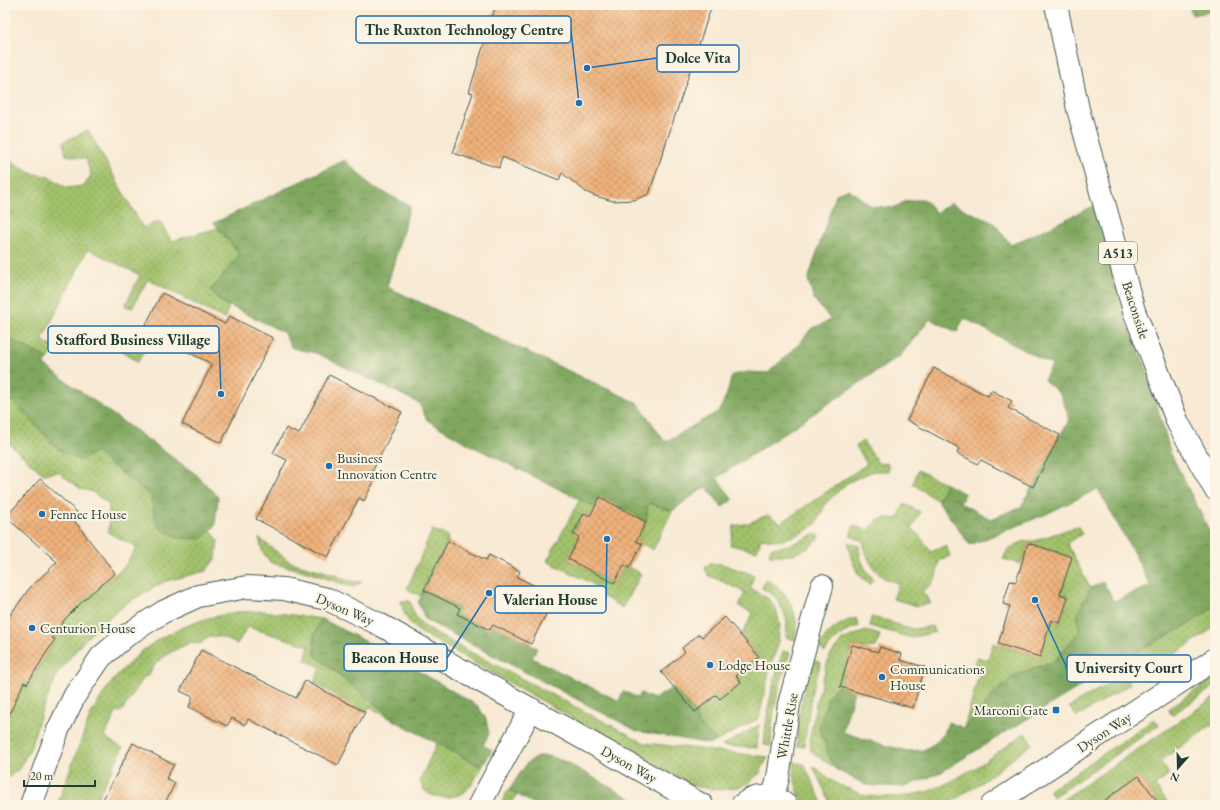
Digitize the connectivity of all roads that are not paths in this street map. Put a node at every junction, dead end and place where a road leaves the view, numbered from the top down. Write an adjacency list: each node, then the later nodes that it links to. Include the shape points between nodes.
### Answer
1 (1056, 5): 2 (main road, Beaconside / A513, via 1078,109 1134,311 1178,423)
2 (1215, 489)
3 (822, 586): 6 (main road, Whittle Rise, via 789,704 778,778)
4 (1215, 659): 11 (main road, Dyson Way)
5 (531, 709): 7 (main road, Dyson Way, via 378,624 327,599 284,588 247,587 198,596 163,612 126,635 101,657 75,695 58,730); 8 (main road); 9 (main road, Dyson Way)
6 (779, 801): 10 (main road, via 763,797 753,798)
7 (31, 805)
8 (479, 805)
9 (702, 805)
10 (742, 805)
11 (992, 805)

